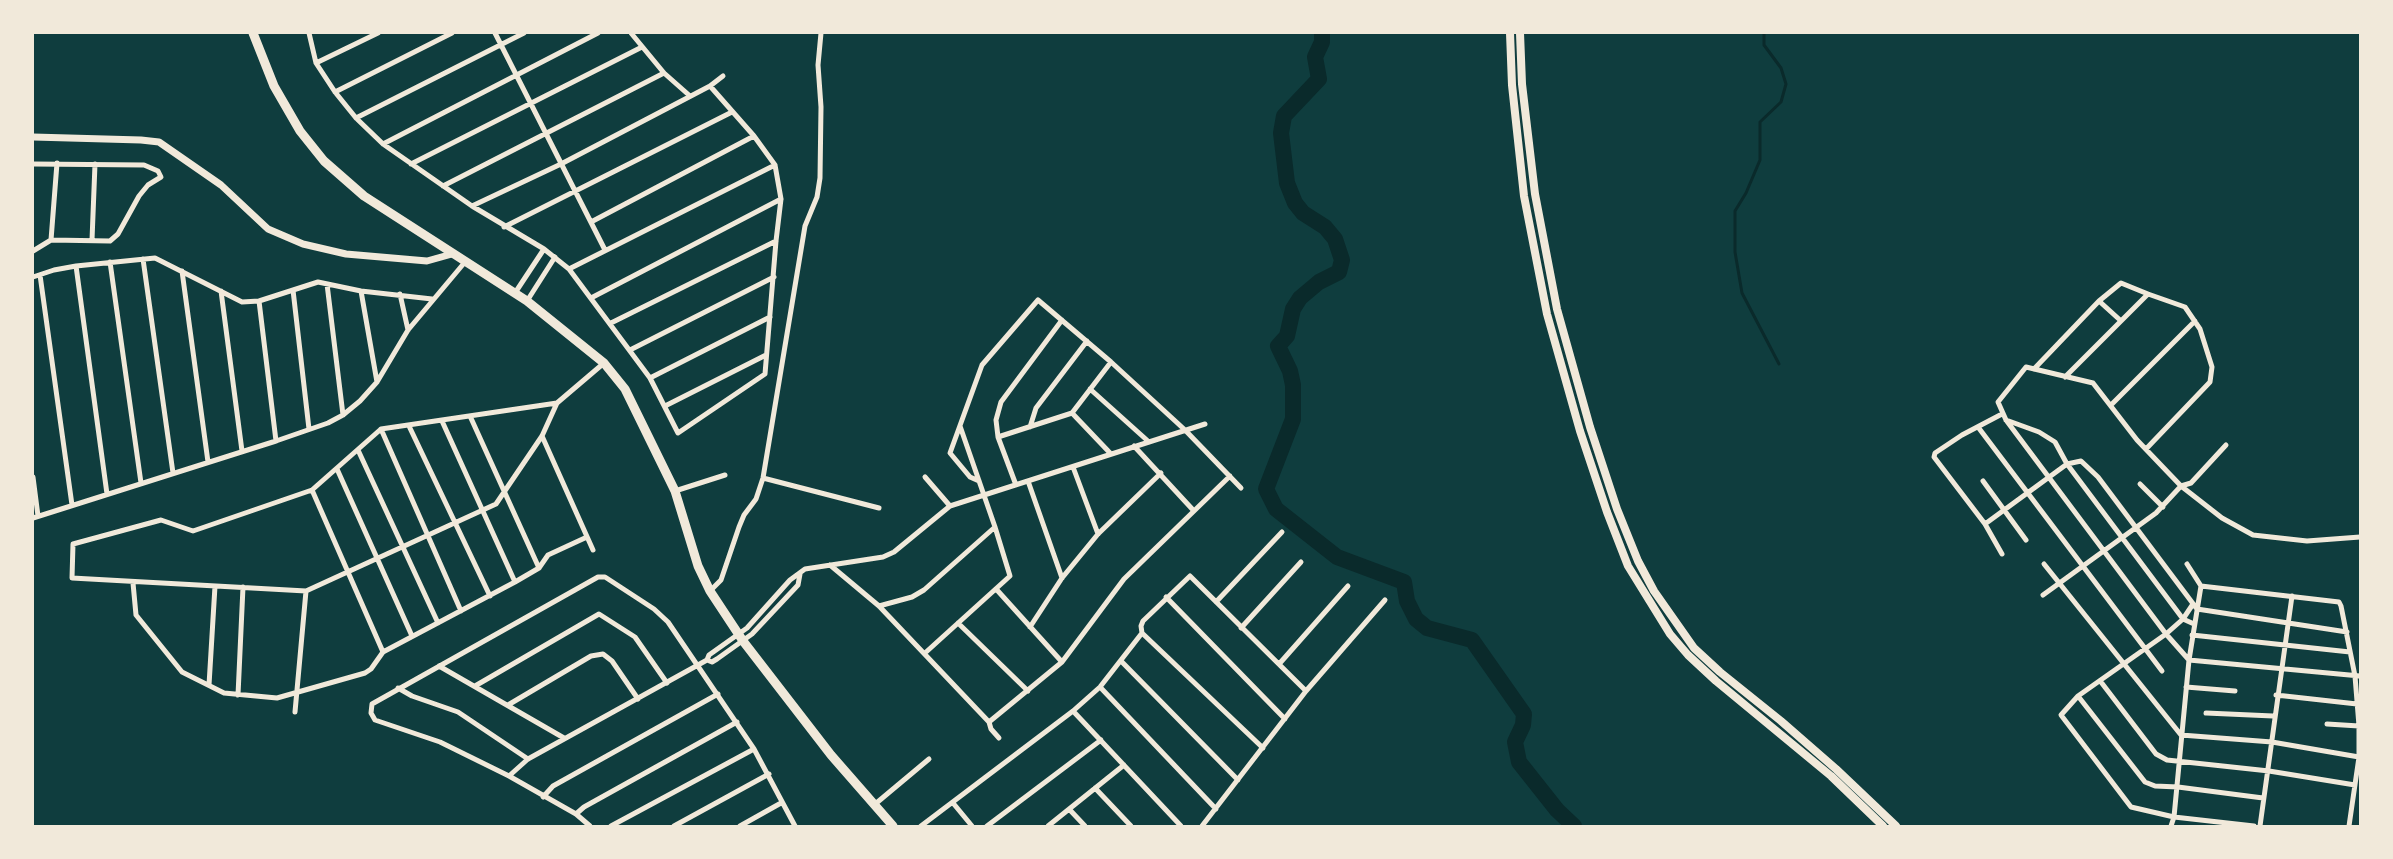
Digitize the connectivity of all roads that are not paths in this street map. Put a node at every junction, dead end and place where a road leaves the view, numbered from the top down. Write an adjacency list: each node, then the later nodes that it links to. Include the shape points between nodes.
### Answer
1 (253, 33): 46 (main road, via 274,86 324,161 364,196)
2 (309, 33): 14 (street)
3 (378, 33): 14 (street)
4 (452, 33): 19 (street)
5 (495, 33): 12 (street)
6 (524, 33): 12 (street)
7 (598, 33): 16 (street)
8 (632, 33): 13 (street)
9 (821, 33): 123 (street, via 820,178 805,226)
10 (1510, 33): 288 (main road, via 1524,195 1547,314 1580,431 1628,566 1670,634 1688,655 1831,776)
11 (1520, 33): 289 (main road, via 1533,183 1557,309 1590,427 1638,561 1694,648 1836,769)
12 (501, 44): 16 (street); 23 (street)
13 (642, 47): 15 (street); 21 (street)
14 (316, 63): 19 (street)
15 (664, 73): 20 (street); 24 (street)
16 (517, 74): 21 (street); 27 (street)
17 (723, 76): 18 (street)
18 (710, 86): 20 (street); 22 (street)
19 (334, 92): 23 (street)
20 (690, 96): 32 (street)
21 (532, 104): 24 (street); 31 (street)
22 (732, 112): 25 (street); 35 (street)
23 (356, 118): 27 (street)
24 (547, 133): 32 (street); 34 (street)
25 (754, 136): 33 (street); 38 (street)
26 (33, 137): 46 (street, via 159,142 221,185 268,229 303,244 346,254 427,261)
27 (383, 144): 31 (street)
28 (57, 163): 29 (street); 30 (street); 40 (street)
29 (33, 164)
30 (96, 164): 41 (street); 41 (street, via 144,165 158,171 161,177 139,196 118,234 110,241)
31 (411, 164): 34 (street)
32 (561, 164): 35 (street); 37 (street)
33 (775, 165): 36 (street); 44 (street)
34 (443, 186): 37 (street)
35 (575, 192): 38 (street); 39 (street)
36 (781, 199): 42 (street); 64 (street)
37 (472, 206): 39 (street)
38 (591, 222): 44 (street)
39 (504, 227): 43 (street)
40 (51, 240): 41 (street); 45 (street)
41 (92, 240)
42 (776, 241): 56 (street); 73 (street)
43 (544, 249): 47 (street); 61 (street)
44 (605, 250): 52 (street)
45 (33, 251)
46 (453, 254): 50 (main road)
47 (555, 257): 52 (street); 67 (street)
48 (143, 259): 49 (street); 53 (street, via 155,258); 116 (street)
49 (110, 262): 51 (street); 127 (street)
50 (465, 262): 61 (main road); 65 (street)
51 (76, 266): 54 (street); 135 (street)
52 (569, 269): 64 (street)
53 (182, 271): 59 (street); 112 (street)
54 (40, 275): 55 (street); 138 (street)
55 (33, 277)
56 (774, 277): 69 (street); 76 (street)
57 (327, 284): 58 (street, via 318,282); 60 (street); 90 (street)
58 (293, 290): 66 (street); 99 (street)
59 (221, 291): 66 (street, via 242,303); 110 (street)
60 (361, 291): 62 (street); 83 (street)
61 (515, 293): 67 (main road)
62 (400, 294): 65 (street); 74 (street)
63 (2148, 294): 68 (street, via 2121,283); 71 (street); 72 (street, via 2185,307)
64 (591, 298): 73 (street)
65 (432, 299): 74 (street)
66 (260, 301): 104 (street)
67 (527, 301): 79 (main road)
68 (2099, 301): 71 (street); 80 (street)
69 (770, 317): 77 (street); 82 (street)
70 (1062, 320): 75 (street); 96 (street, via 1038,300 982,364); 103 (street, via 1001,402 996,420)
71 (2120, 320): 81 (street)
72 (2195, 321): 86 (street); 108 (street, via 2212,367 2210,382)
73 (610, 323): 76 (street)
74 (408, 330): 83 (street)
75 (1087, 341): 78 (street); 97 (street, via 1036,408)
76 (630, 350): 82 (street)
77 (766, 354): 87 (street); 87 (street, via 765,374 678,434)
78 (1111, 362): 84 (street); 101 (street)
79 (604, 363): 85 (street); 133 (main road, via 625,389)
80 (2034, 369): 81 (street); 89 (street, via 2026,368 1998,402)
81 (2065, 376): 86 (street, via 2093,383)
82 (650, 378): 87 (street)
83 (377, 382): 90 (street)
84 (1090, 389): 88 (street); 105 (street)
85 (557, 403): 91 (street); 102 (street)
86 (2111, 405): 108 (street)
87 (665, 406)
88 (1072, 413): 97 (street); 111 (street)
89 (2002, 414): 92 (street); 98 (street)
90 (343, 415): 99 (street)
91 (470, 416): 93 (street); 136 (street)
92 (2006, 420): 113 (street, via 2049,436); 122 (street)
93 (442, 421): 95 (street); 142 (street)
94 (1205, 424): 101 (street)
95 (409, 426): 100 (street); 146 (street)
96 (960, 426): 124 (street); 124 (street, via 950,453 970,477)
97 (1030, 427): 103 (street)
98 (1978, 427): 134 (street); 147 (street, via 1934,457)
99 (309, 429): 104 (street)
100 (381, 429): 109 (street); 152 (street)
101 (1185, 430): 105 (street); 119 (street)
102 (542, 436): 136 (street); 153 (street)
103 (998, 437): 129 (street)
104 (276, 441): 110 (street)
105 (1149, 442): 107 (street)
106 (2226, 445): 130 (street, via 2191,483)
107 (1134, 446): 111 (street); 117 (street)
108 (2146, 449): 130 (street)
109 (358, 450): 115 (street); 157 (street)
110 (242, 452): 112 (street)
111 (1111, 454): 114 (street)
112 (208, 462): 116 (street)
113 (2067, 464): 122 (street); 149 (street, via 2081,461 2088,467); 154 (street)
114 (1073, 466): 125 (street); 151 (street)
115 (337, 469): 132 (street); 161 (street)
116 (172, 473): 127 (street)
117 (1161, 473): 143 (street); 151 (street)
118 (725, 475): 133 (street)
119 (1230, 476): 131 (street); 143 (street)
120 (33, 477): 145 (street)
121 (925, 477): 139 (street)
122 (2048, 477): 134 (street); 159 (street)
123 (763, 478): 141 (street); 180 (street, via 739,527 721,580)
124 (979, 481): 137 (street)
125 (1028, 481): 129 (street); 170 (street)
126 (1983, 481): 144 (street)
127 (141, 483): 135 (street)
128 (2139, 484): 140 (street)
129 (1017, 485): 137 (street)
130 (2181, 486): 140 (street); 155 (street, via 2222,518 2253,535 2307,541)
131 (1241, 488)
132 (312, 490): 168 (street); 172 (street, via 193,531 161,520 73,544 72,578)
133 (675, 491): 180 (main road, via 698,566)
134 (2028, 492): 144 (street); 166 (street)
135 (107, 494): 138 (street)
136 (505, 494): 142 (street); 167 (street)
137 (984, 494): 139 (street); 148 (street)
138 (72, 505): 145 (street)
139 (950, 506): 165 (street, via 889,555)
140 (2163, 507): 149 (street)
141 (879, 508)
142 (482, 511): 146 (street); 171 (street)
143 (1194, 511): 210 (street, via 1124,579)
144 (2005, 511): 147 (street); 156 (street)
145 (36, 517)
146 (454, 524): 152 (street); 181 (street)
147 (1985, 524): 160 (street)
148 (995, 527): 178 (street, via 1010,576); 187 (street, via 924,590)
149 (2135, 527): 154 (street); 188 (street)
150 (1282, 532): 186 (street)
151 (1098, 534): 170 (street)
152 (427, 536): 157 (street); 189 (street)
153 (587, 537): 158 (street); 167 (street, via 548,555)
154 (2122, 537): 159 (street); 190 (street)
155 (2360, 537)
156 (2026, 540)
157 (403, 547): 161 (street); 193 (street)
158 (593, 550)
159 (2104, 550): 166 (street); 199 (street)
160 (2002, 554)
161 (377, 558): 168 (street); 201 (street)
162 (1301, 562): 196 (street)
163 (2044, 564): 173 (street)
164 (2187, 564): 176 (street)
165 (830, 565): 169 (street, via 805,569); 187 (street)
166 (2082, 566): 173 (street); 204 (street)
167 (539, 568): 171 (street)
168 (348, 572): 179 (street); 205 (street)
169 (800, 574): 202 (street, via 790,580); 202 (street, via 798,585 780,606)
170 (1062, 578): 195 (street)
171 (516, 582): 181 (street)
172 (133, 583): 174 (street); 220 (street, via 135,615 178,668)
173 (2061, 583): 182 (street); 212 (street)
174 (214, 586): 177 (street); 220 (street)
175 (1348, 586): 211 (street)
176 (2201, 586): 183 (street); 188 (street)
177 (243, 587): 179 (street); 230 (street)
178 (997, 590): 191 (street); 195 (street)
179 (306, 591): 225 (street)
180 (710, 591): 202 (main road)
181 (490, 596): 189 (street)
182 (2043, 596)
183 (2292, 596): 192 (street); 197 (street, via 2339,602)
184 (1166, 597): 186 (street, via 1190,576); 198 (street, via 1143,621); 240 (street)
185 (1385, 600): 227 (street)
186 (1216, 603): 196 (street)
187 (879, 606): 207 (street)
188 (2195, 607): 190 (street); 192 (street); 194 (street)
189 (461, 611): 193 (street)
190 (2183, 619): 194 (street); 199 (street)
191 (958, 622): 207 (street); 226 (street)
192 (2289, 622): 197 (street); 203 (street)
193 (438, 623): 201 (street)
194 (2194, 624): 200 (street)
195 (1030, 627): 210 (street)
196 (1241, 628): 211 (street)
197 (2347, 632): 206 (street)
198 (1142, 633): 209 (street); 251 (street)
199 (2166, 634): 204 (street); 208 (street)
200 (2192, 635): 203 (street); 208 (street)
201 (412, 636): 205 (street)
202 (740, 638): 213 (street, via 712,662 707,660); 268 (main road)
203 (2286, 645): 206 (street); 215 (street)
204 (2146, 648): 212 (street); 216 (street)
205 (383, 652): 225 (street, via 365,674)
206 (2350, 652): 217 (street)
207 (925, 653): 242 (street)
208 (2189, 660): 215 (street); 223 (street)
209 (1121, 661): 222 (street); 260 (street)
210 (1062, 662): 226 (street)
211 (1280, 663): 227 (street)
212 (2124, 664): 218 (street); 245 (street)
213 (698, 665): 214 (street, via 654,609 602,576); 219 (street); 229 (street)
214 (440, 666): 221 (street); 224 (street)
215 (2281, 668): 217 (street); 231 (street)
216 (2162, 671)
217 (2357, 676): 235 (street)
218 (2101, 682): 232 (street); 255 (street, via 2156,754)
219 (667, 683): 221 (street, via 636,637 599,614); 233 (street)
220 (208, 685): 230 (street)
221 (475, 686): 234 (street)
222 (1100, 687): 236 (street); 270 (street)
223 (2186, 687): 228 (street); 245 (street)
224 (398, 688): 253 (street, via 458,712); 259 (street, via 372,704 375,720 440,742)
225 (297, 691): 230 (street, via 269,699); 237 (street)
226 (1028, 691): 242 (street)
227 (1306, 691): 240 (street)
228 (2235, 691)
229 (718, 694): 241 (street); 264 (street, via 553,786)
230 (238, 695)
231 (2277, 695): 235 (street); 239 (street)
232 (2078, 696): 262 (street, via 2140,777 2155,786); 272 (street, via 2061,715 2126,802 2138,810)
233 (638, 699): 234 (street, via 603,654 591,656); 246 (street)
234 (508, 705): 246 (street)
235 (2357, 705): 244 (street)
236 (1073, 711): 248 (street); 267 (street)
237 (296, 712)
238 (2205, 713): 239 (street)
239 (2273, 716): 249 (street)
240 (1285, 719): 251 (street)
241 (737, 722): 250 (street); 271 (street)
242 (989, 722): 247 (street)
243 (2327, 724): 244 (street)
244 (2359, 726): 252 (street)
245 (2181, 735): 249 (street); 255 (street)
246 (564, 738): 253 (street)
247 (999, 738)
248 (1101, 740): 256 (street); 282 (street)
249 (2272, 742): 252 (street); 257 (street)
250 (754, 748): 258 (street); 275 (street)
251 (1263, 748): 260 (street)
252 (2359, 757): 261 (street)
253 (528, 759): 259 (street)
254 (929, 759): 268 (street)
255 (2179, 763): 257 (street); 262 (street)
256 (1125, 765): 263 (street); 286 (street)
257 (2269, 771): 261 (street); 265 (street)
258 (770, 774): 266 (street); 276 (street)
259 (509, 776): 264 (street)
260 (1238, 780): 270 (street)
261 (2355, 785): 293 (street)
262 (2178, 787): 265 (street); 272 (street)
263 (1095, 788): 269 (street); 285 (street)
264 (543, 797): 271 (street)
265 (2263, 798): 292 (street)
266 (781, 803): 277 (street); 278 (street)
267 (953, 803): 273 (street); 281 (street)
268 (874, 805): 279 (main road)
269 (1069, 809): 283 (street); 284 (street)
270 (1216, 809): 287 (street)
271 (576, 814): 274 (street)
272 (2174, 817): 290 (street); 291 (street)
273 (928, 824): 280 (street)
274 (590, 826)
275 (611, 826)
276 (674, 826)
277 (740, 826)
278 (795, 826)
279 (893, 826)
280 (921, 826)
281 (972, 826)
282 (987, 826)
283 (1048, 826)
284 (1085, 826)
285 (1131, 826)
286 (1181, 826)
287 (1202, 826)
288 (1883, 826)
289 (1896, 826)
290 (2171, 826)
291 (2254, 826)
292 (2260, 826)
293 (2349, 826)

